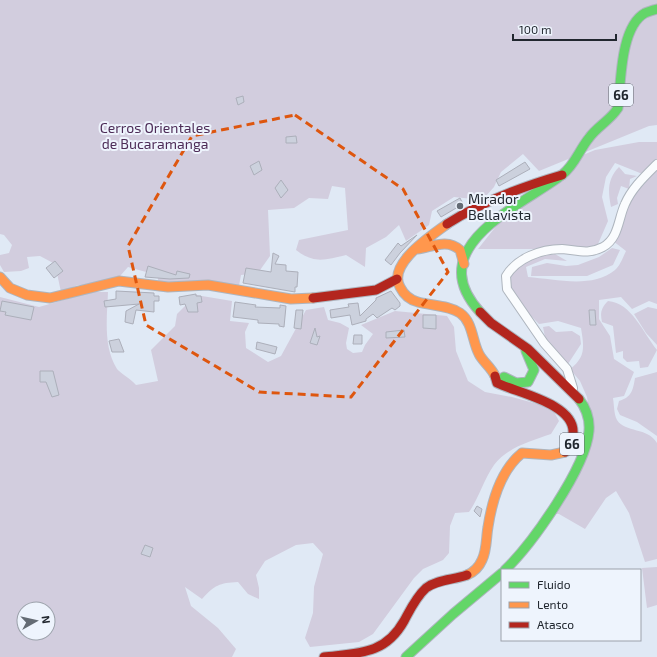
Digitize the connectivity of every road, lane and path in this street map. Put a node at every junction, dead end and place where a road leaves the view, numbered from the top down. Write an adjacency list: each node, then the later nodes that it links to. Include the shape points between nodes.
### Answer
1 (657, 10): 3 (main road, 66, via 642,15 630,32 618,108 613,116 590,136 575,163)
2 (657, 164): 10 (street, via 636,186 624,205 613,239 604,246 591,252 549,250 516,263 506,276 507,289 544,343 567,369)
3 (562, 175): 4 (main road, 66, via 532,183 470,210 450,221); 5 (main road, 66, via 494,221 470,244)
4 (415, 250): 5 (main road, via 441,243 452,244 460,250); 7 (main road, 66, via 401,263)
5 (464, 264): 8 (main road, 66, via 463,277 471,302 489,321)
6 (0, 277): 7 (main road, via 10,288 27,296 50,298 119,281 168,286 208,285 291,299 309,299 376,290)
7 (397, 279): 9 (main road, 66, via 401,291 414,300 447,307 464,317 469,324 481,359)
8 (521, 343): 9 (main road, via 530,357 534,370 528,382 512,381); 10 (main road, 66)
9 (492, 370): 13 (main road, 66, via 497,383 556,406 565,414 573,427 572,446 561,454 526,452 511,461 491,511 484,557 470,574 441,580 426,588 386,644 367,652)
10 (574, 392): 11 (main road, 66, via 585,409 589,429 581,459 535,536 523,553)
11 (506, 569)
12 (501, 574): 14 (main road)
13 (324, 657)
14 (406, 657)

